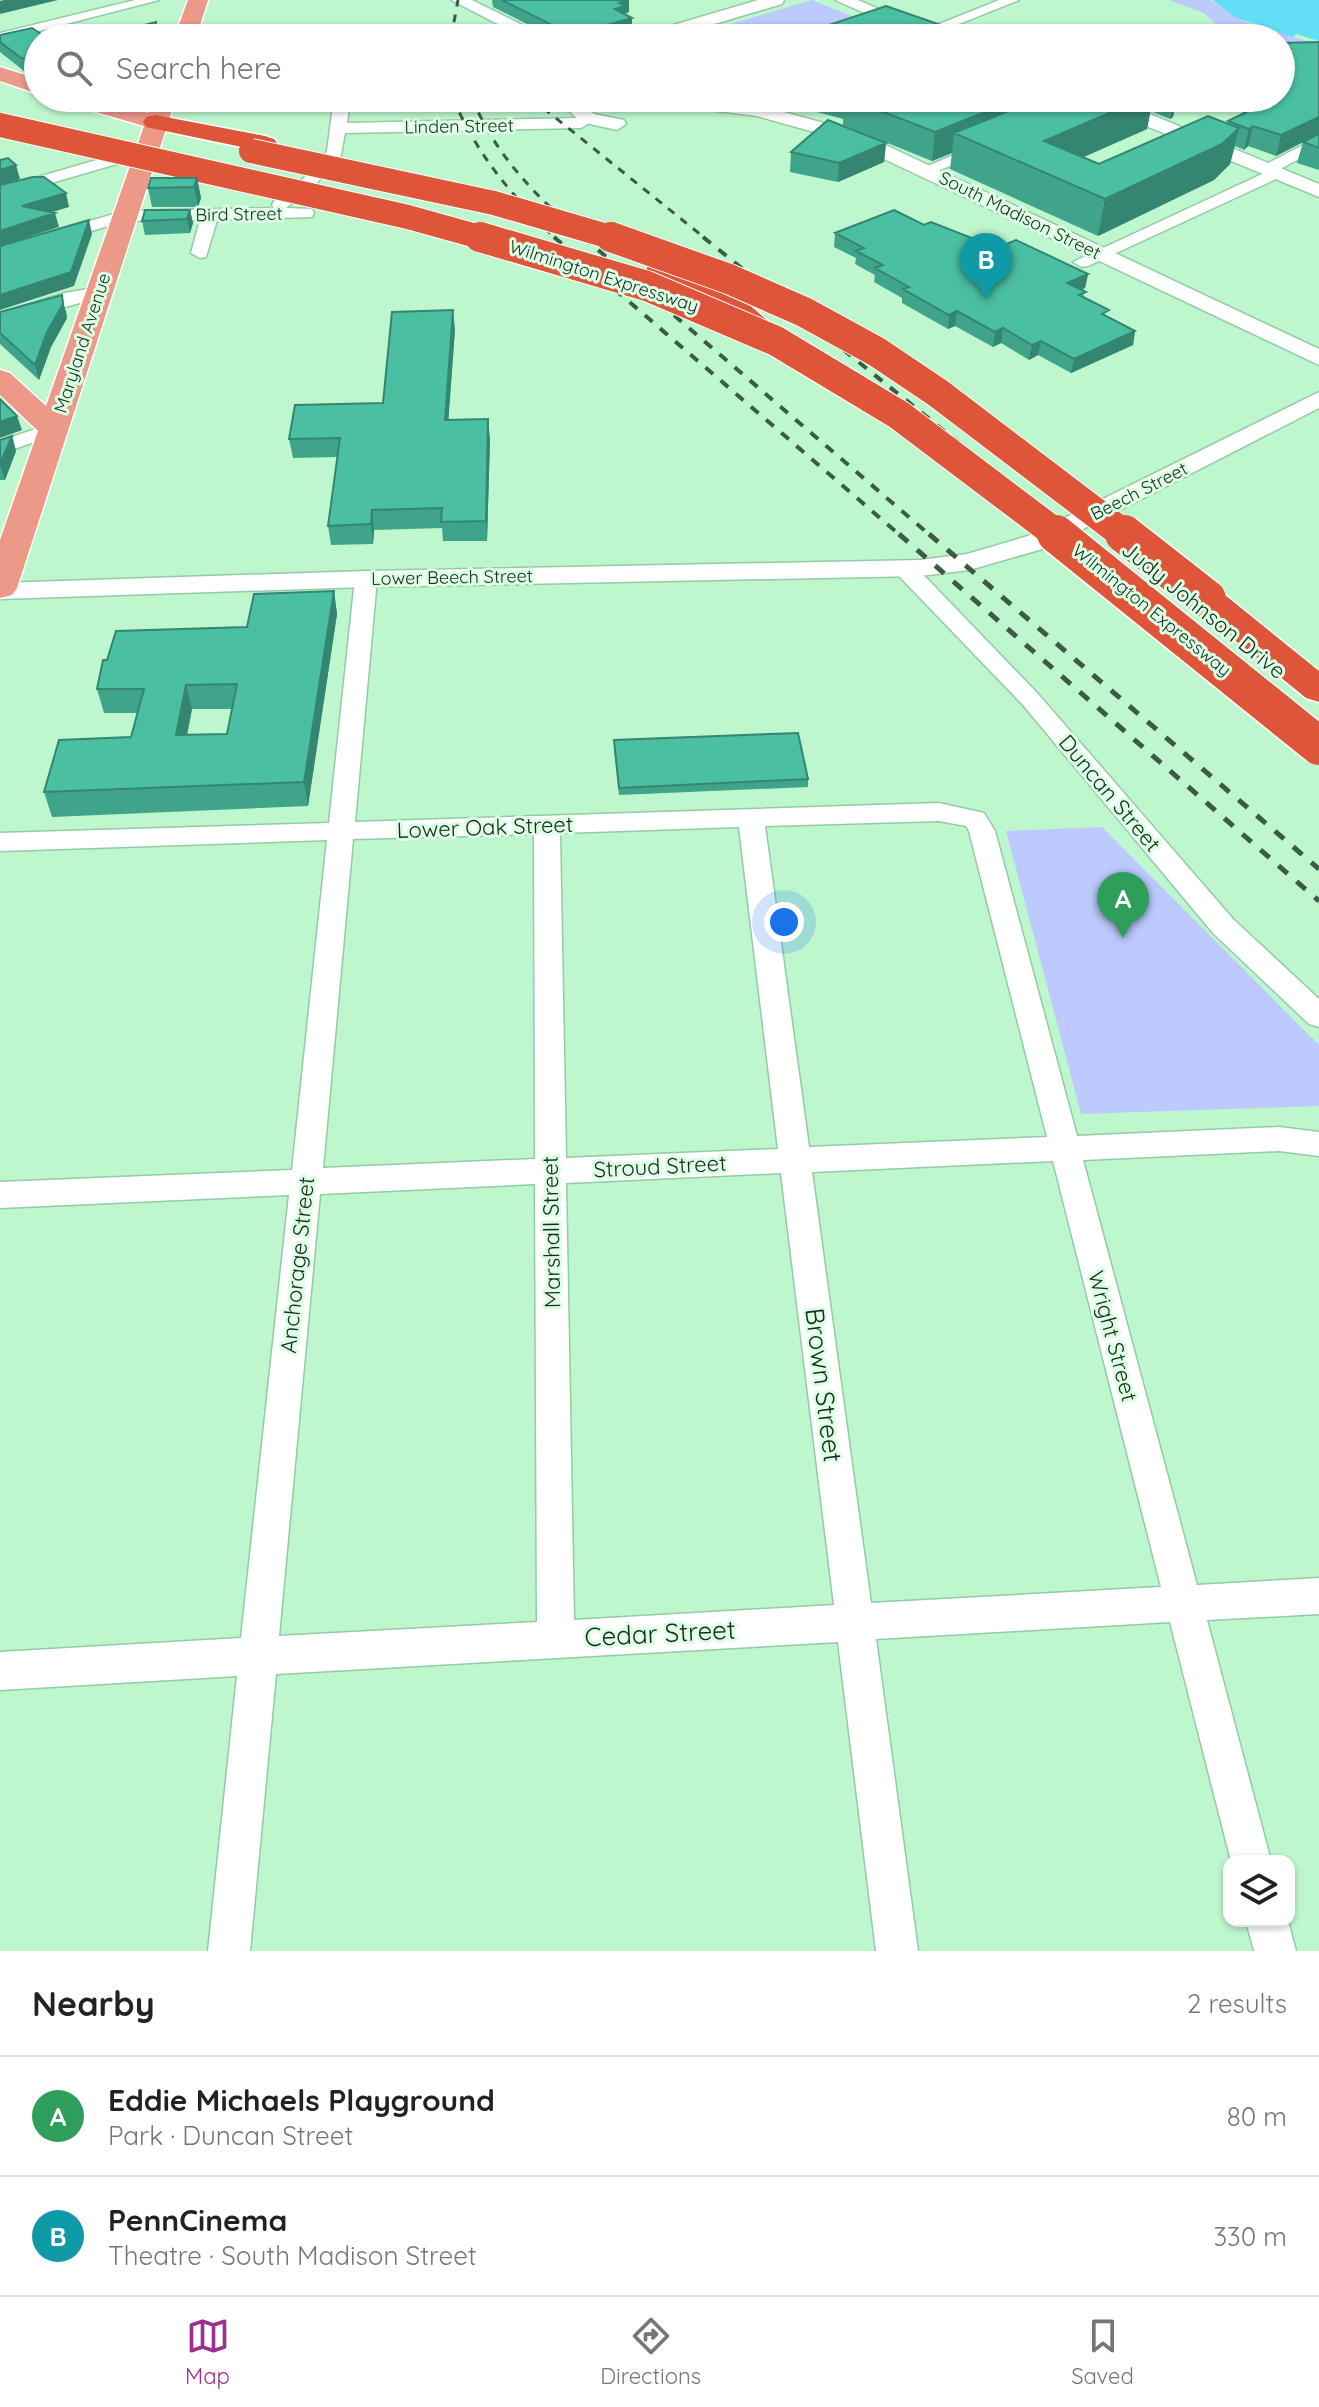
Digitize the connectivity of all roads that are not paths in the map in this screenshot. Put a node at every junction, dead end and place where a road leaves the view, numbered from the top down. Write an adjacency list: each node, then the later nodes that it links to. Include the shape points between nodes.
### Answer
1 (152, 0): 8 (street)
2 (170, 0): 7 (main road)
3 (459, 0): 10 (street)
4 (776, 0): 11 (street)
5 (843, 0): 12 (street)
6 (1012, 0): 13 (street)
7 (190, 22): 9 (street)
8 (53, 24)
9 (217, 24)
10 (500, 24)
11 (696, 24)
12 (901, 24)
13 (957, 24)
14 (24, 31): 15 (street)
15 (0, 37)
16 (0, 74): 17 (main road)
17 (24, 82)
18 (0, 98): 19 (highway, Wilmington Expressway, bridge)
19 (24, 103)
20 (66, 112): 61 (highway, Wilmington Expressway, bridge, via 484,200 577,224 712,272 878,353)
21 (121, 112): 29 (main road)
22 (159, 112): 29 (main road, Maryland Avenue)
23 (180, 112): 34 (highway)
24 (340, 112): 33 (street)
25 (581, 112): 31 (street)
26 (762, 112): 38 (street, South Madison Street, via 833,130)
27 (1120, 112): 39 (street)
28 (0, 114): 51 (highway, bridge, via 435,205 581,243 721,295)
29 (155, 122): 34 (highway); 37 (main road, Maryland Avenue)
30 (581, 123): 33 (street, Linden Street)
31 (617, 124)
32 (0, 125): 51 (highway, Wilmington Expressway, bridge, via 478,236 647,286)
33 (337, 128): 42 (street, via 335,152 309,182)
34 (206, 130): 61 (highway, bridge, via 578,213 703,253 811,298 935,369 1137,520)
35 (999, 141): 38 (street)
36 (1319, 142): 39 (street)
37 (146, 151): 41 (street); 45 (main road, Maryland Avenue)
38 (926, 170): 48 (street, South Madison Street)
39 (1271, 171): 40 (street); 48 (street, via 1268,177)
40 (1319, 191)
41 (0, 193)
42 (265, 213): 43 (street, Bird Street); 44 (street, Bird Street)
43 (306, 213)
44 (210, 214): 45 (street, Bird Street); 47 (street)
45 (124, 216): 46 (street, Bird Street); 49 (main road, Maryland Avenue)
46 (0, 253)
47 (200, 253)
48 (1092, 258): 52 (street, South Madison Street)
49 (99, 292): 50 (street); 55 (main road, Maryland Avenue)
50 (0, 319)
51 (776, 341): 64 (highway, Wilmington Expressway, bridge, via 899,415 1008,495)
52 (1319, 358)
53 (0, 379): 55 (main road)
54 (1319, 399): 57 (street, Beech Street)
55 (53, 429): 56 (street); 60 (main road, Maryland Avenue)
56 (0, 448)
57 (1089, 517): 58 (street, Beech Street, via 1006,552 969,562); 63 (street, Judy Johnson Drive)
58 (904, 568): 59 (street, Lower Beech Street); 70 (street, Duncan Street, via 1031,700 1223,926)
59 (366, 579): 60 (street, Lower Beech Street); 68 (street, Anchorage Street)
60 (0, 590)
61 (1207, 599): 62 (highway, Wilmington Expressway)
62 (1319, 690)
63 (1319, 703)
64 (1319, 746)
65 (969, 817): 66 (street, Lower Oak Street, via 939,812); 72 (street, Wright Street, via 982,831)
66 (751, 818): 67 (street, Lower Oak Street); 73 (street, Brown Street)
67 (547, 825): 68 (street, Lower Oak Street); 74 (street, Marshall Street)
68 (341, 832): 69 (street, Lower Oak Street); 75 (street, Anchorage Street)
69 (0, 842)
70 (1319, 1016)
71 (1319, 1144): 72 (street, Stroud Street, via 1279,1139)
72 (1063, 1148): 73 (street, Stroud Street); 78 (street, Wright Street)
73 (795, 1160): 74 (street, Stroud Street); 79 (street, Brown Street)
74 (550, 1171): 75 (street, Stroud Street); 80 (street, Marshall Street)
75 (306, 1182): 76 (street, Stroud Street); 81 (street, Anchorage Street)
76 (0, 1195)
77 (1319, 1596): 78 (street, Cedar Street)
78 (1184, 1603): 79 (street, Cedar Street); 83 (street, Wright Street)
79 (855, 1622): 80 (street, Cedar Street); 86 (street, Brown Street)
80 (556, 1639): 81 (street, Cedar Street)
81 (259, 1656): 82 (street, Cedar Street); 85 (street, Anchorage Street)
82 (0, 1671)
83 (1249, 1855)
84 (1269, 1927): 87 (street)
85 (229, 1951)
86 (897, 1951)
87 (1275, 1951)

